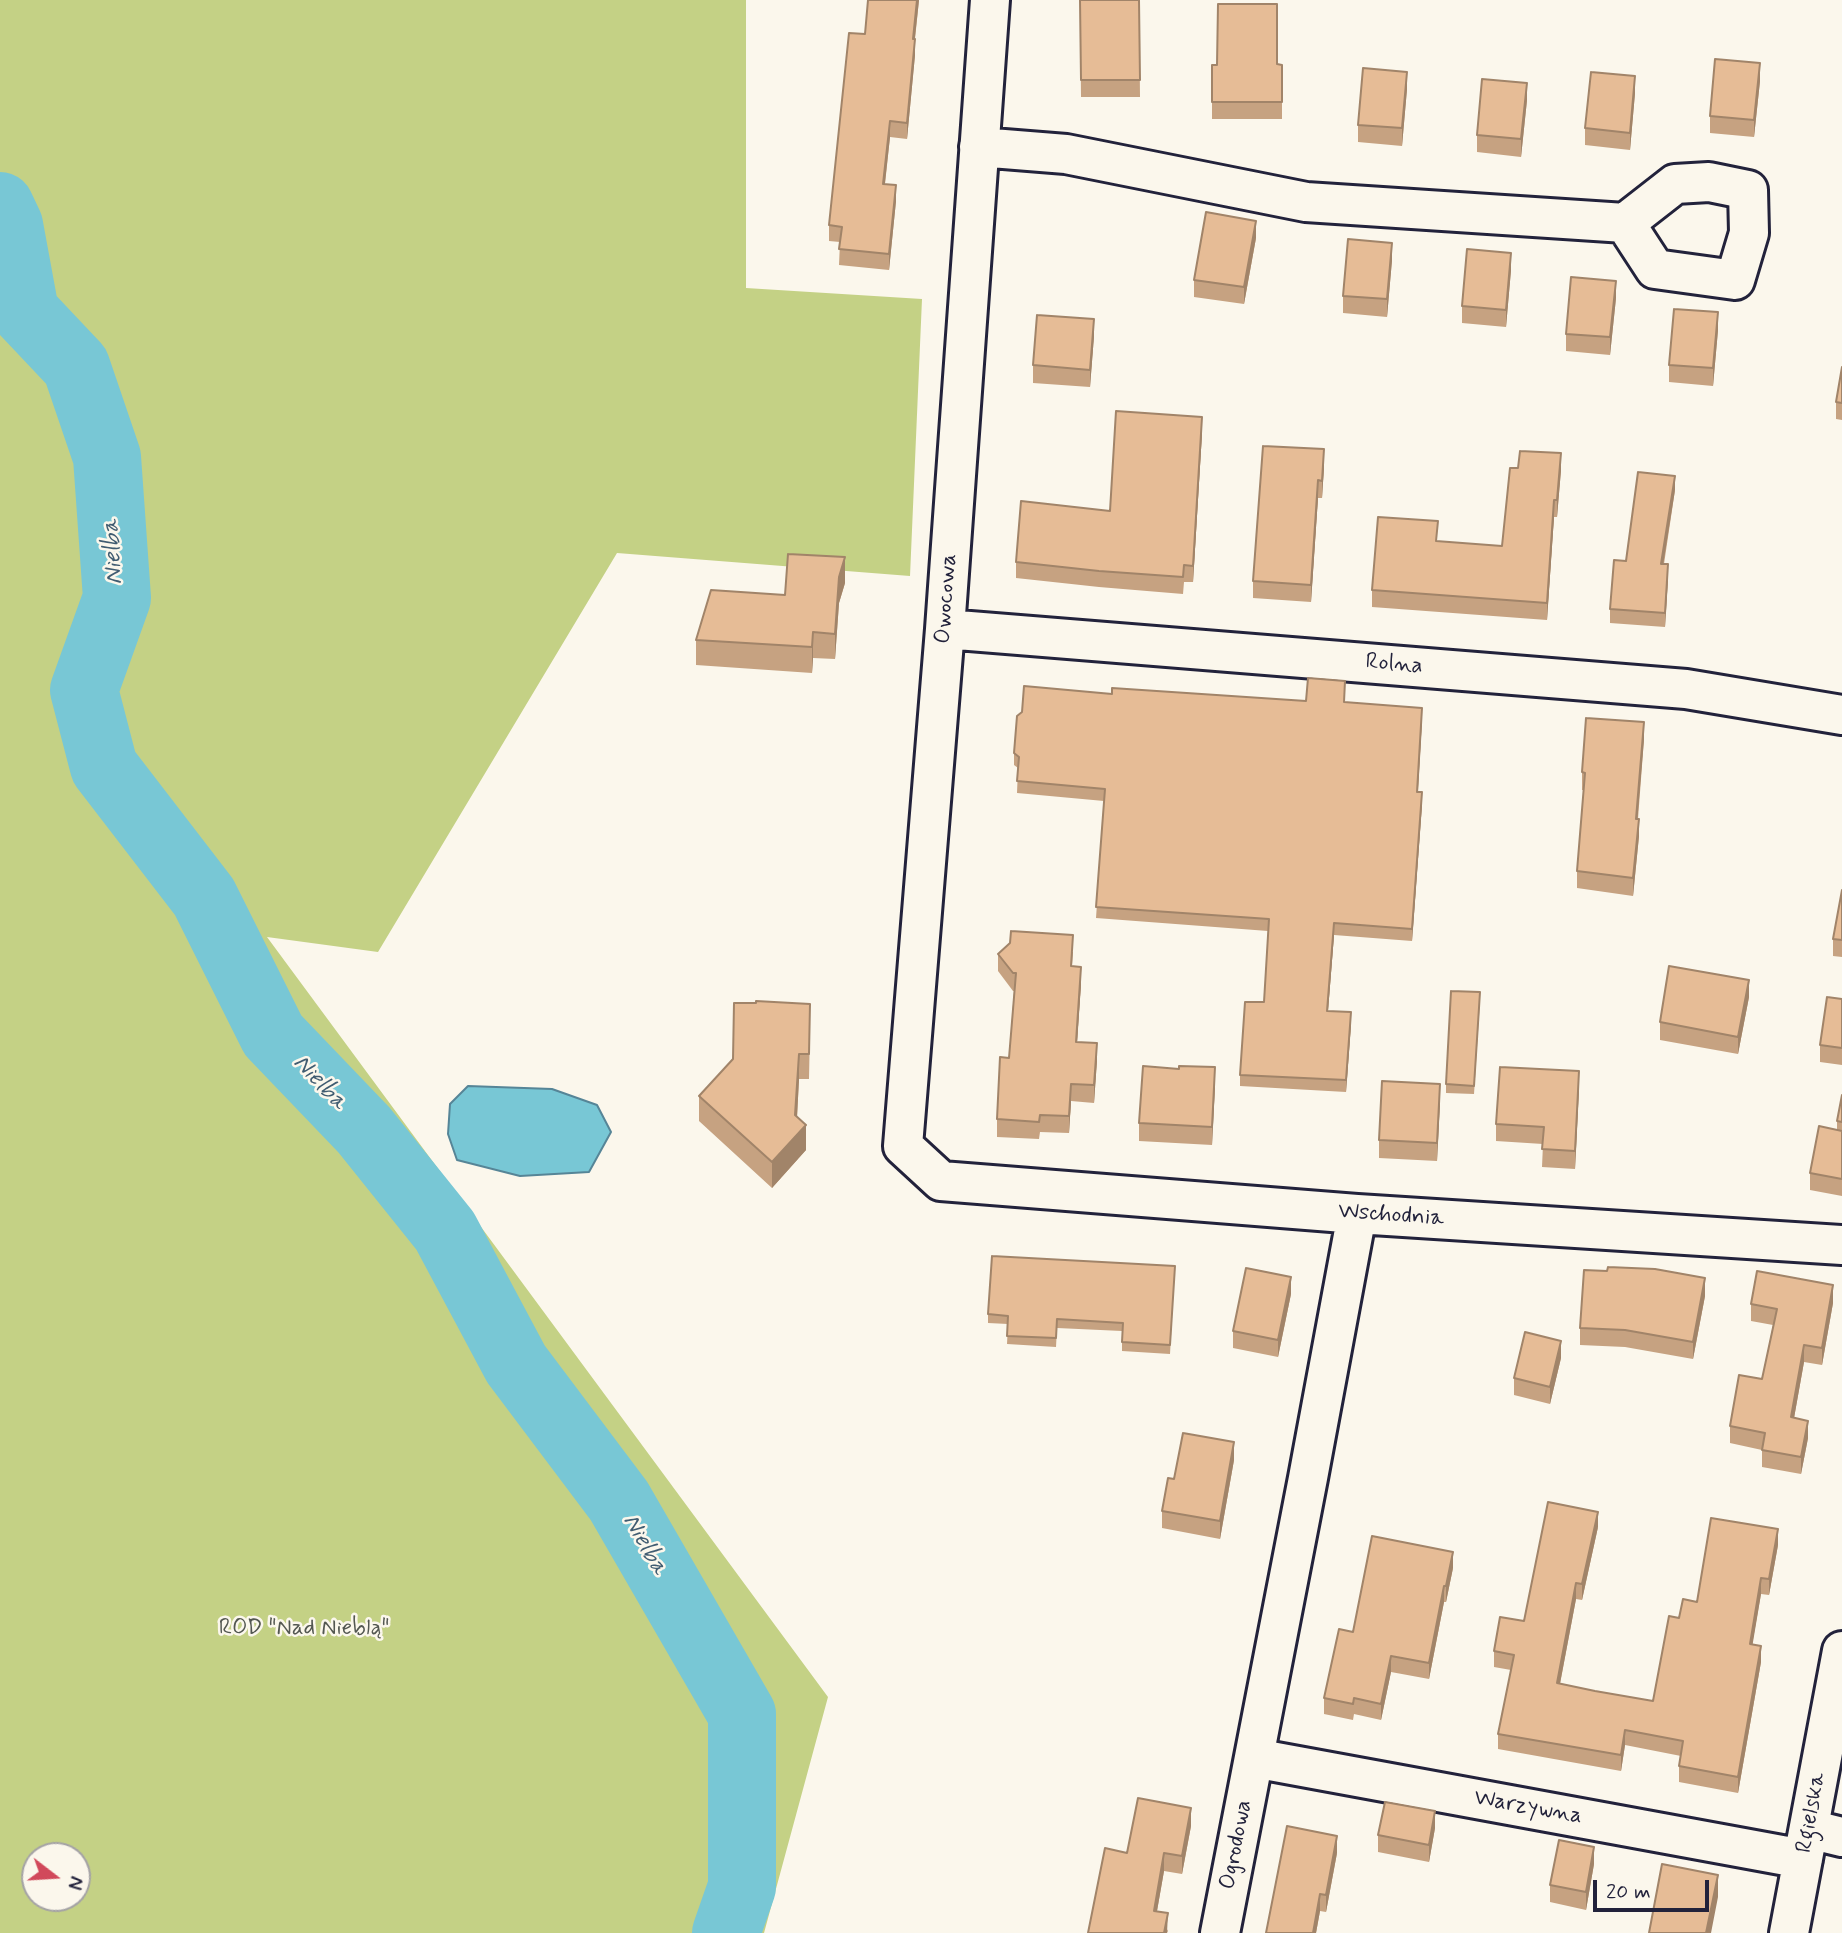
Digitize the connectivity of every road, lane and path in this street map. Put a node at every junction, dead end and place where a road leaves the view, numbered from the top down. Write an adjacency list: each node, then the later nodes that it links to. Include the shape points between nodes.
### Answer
1 (990, 0): 2 (street, Owocowa)
2 (979, 147): 3 (street, via 1066,155 1306,202); 4 (street, Owocowa)
3 (1625, 223)
4 (945, 629): 5 (street, Rolna, via 1686,689); 6 (street, Owocowa, via 903,1146)
5 (1842, 715)
6 (941, 1181): 7 (street, Wschodnia)
7 (1357, 1214): 8 (street, Wschodnia); 10 (street, Ogrodowa)
8 (1842, 1245)
9 (1842, 1651): 11 (street, Rgielska)
10 (1254, 1758): 11 (street, Warzywna); 12 (street, Ogrodowa)
11 (1818, 1842): 13 (street, Rgielska)
12 (1220, 1933)
13 (1789, 1933)

